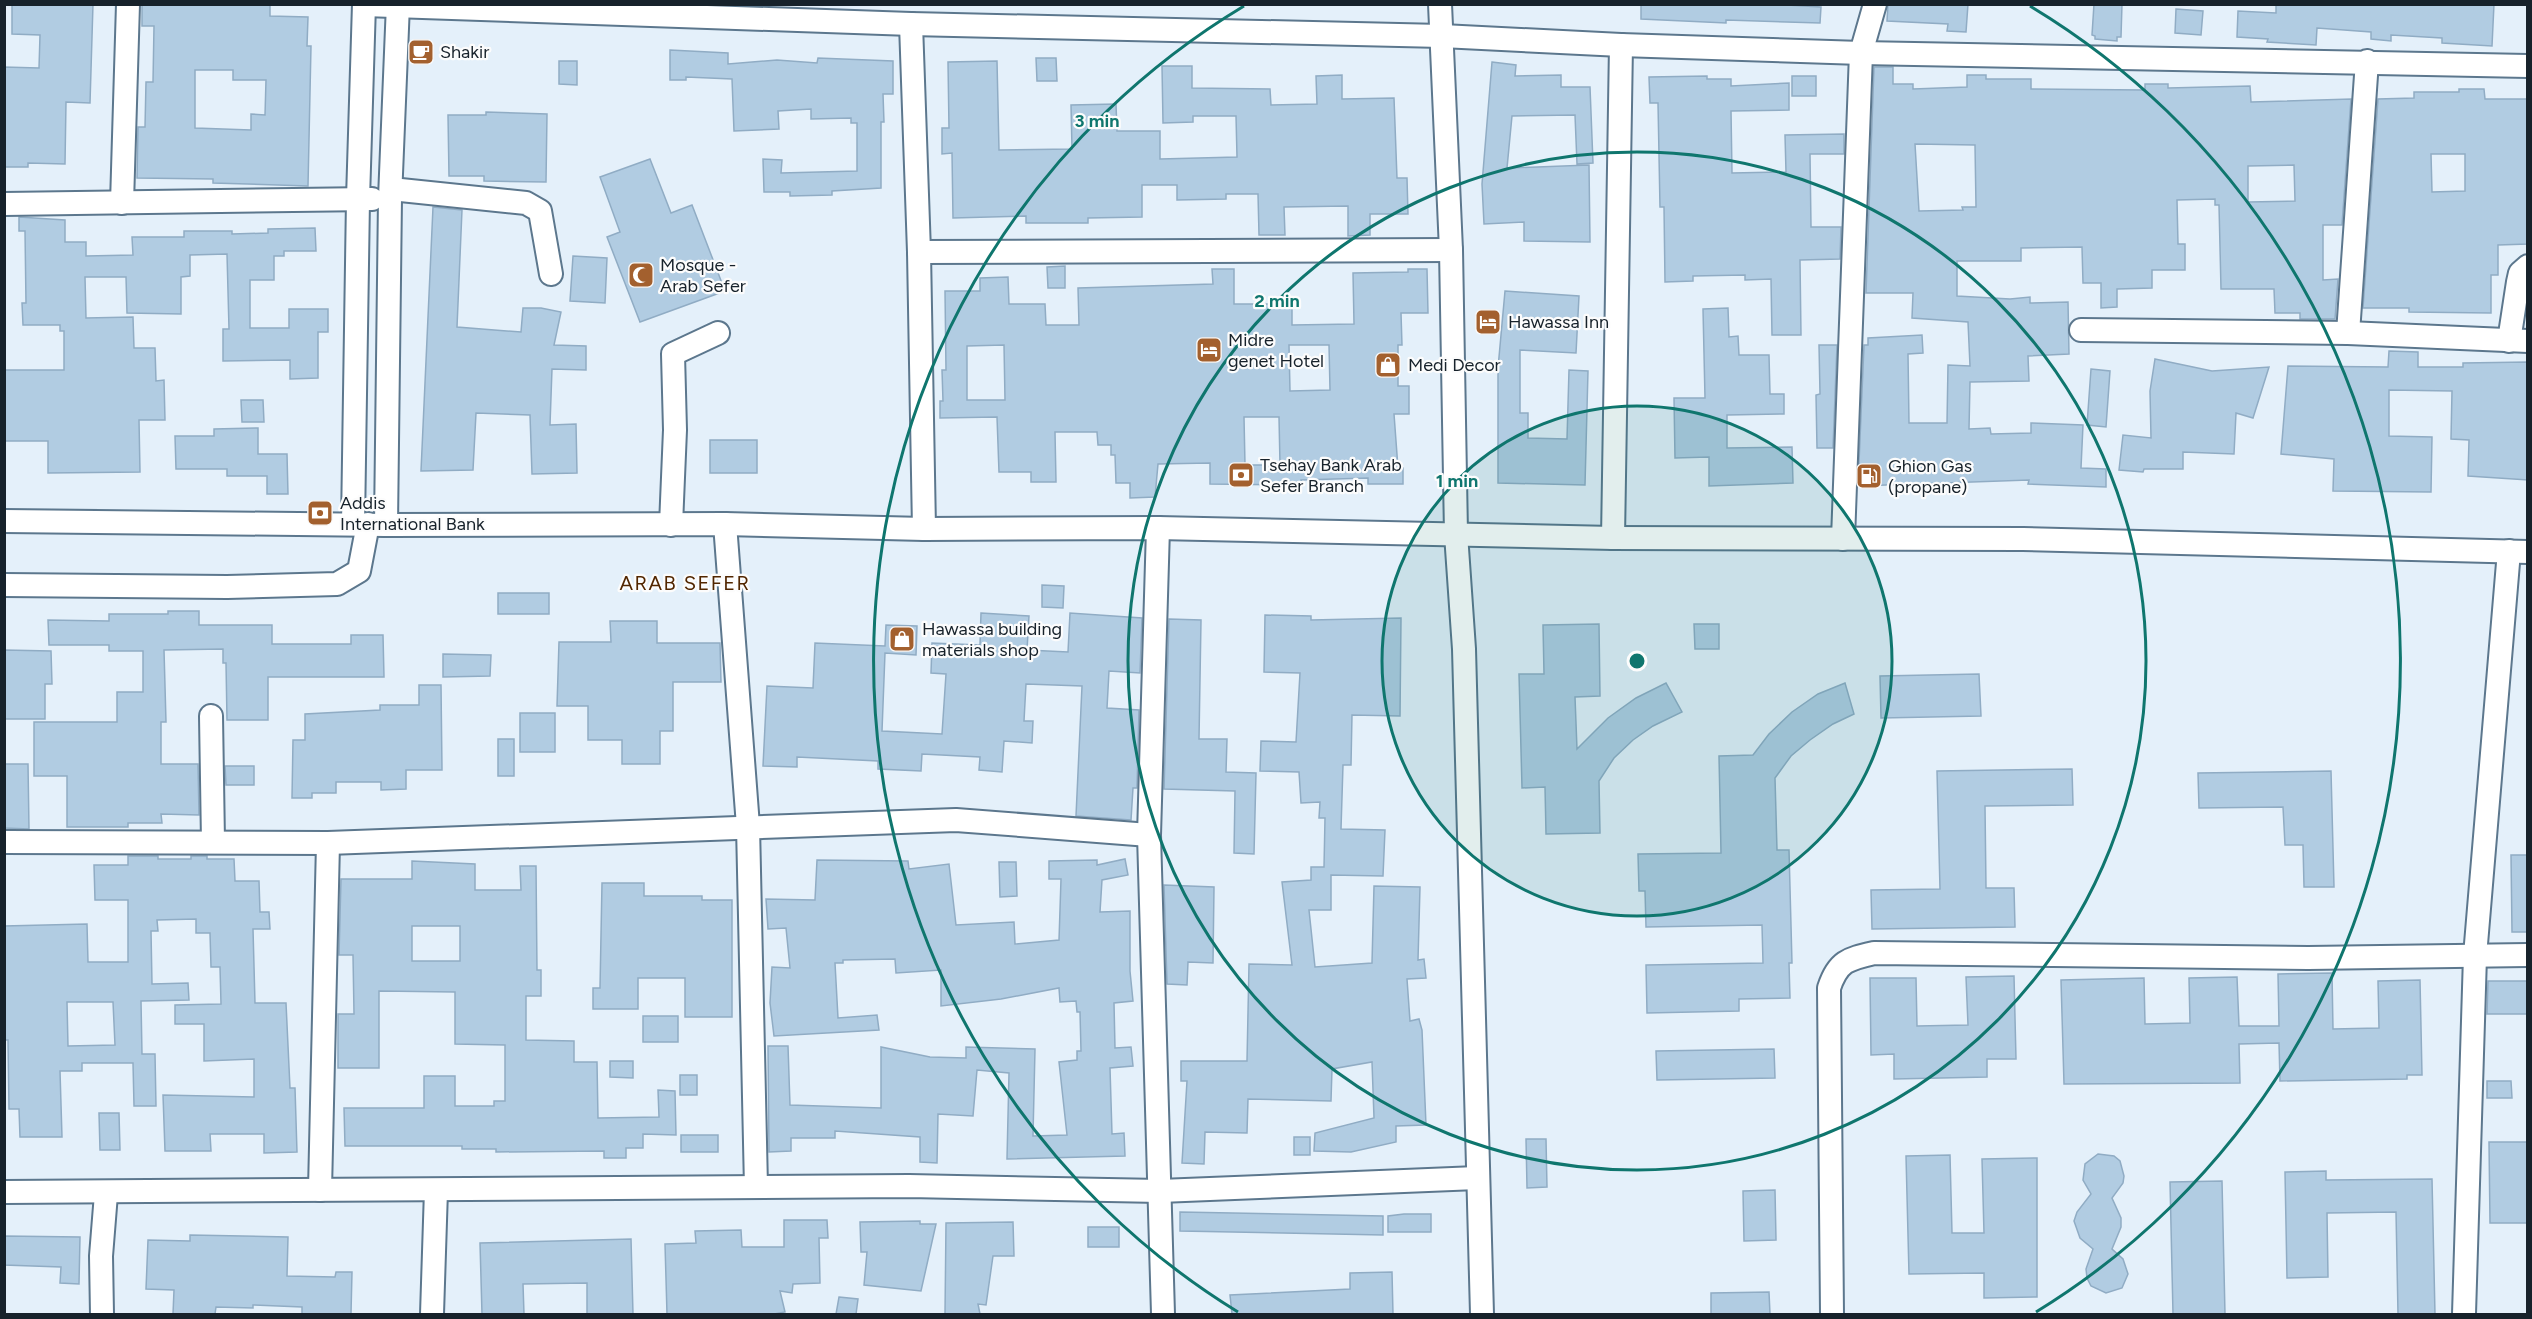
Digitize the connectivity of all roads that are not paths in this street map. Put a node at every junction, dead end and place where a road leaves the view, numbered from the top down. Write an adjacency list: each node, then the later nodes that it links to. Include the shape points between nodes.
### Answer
1 (128, 4): 15 (street)
2 (1440, 4): 8 (street)
3 (1875, 4): 10 (street)
4 (364, 5): 5 (street); 14 (street)
5 (398, 6): 6 (street); 13 (street)
6 (845, 12): 7 (street)
7 (911, 24): 8 (street); 18 (street)
8 (1442, 36): 9 (street); 17 (street)
9 (1621, 45): 10 (street); 32 (street)
10 (1861, 52): 11 (street); 33 (street)
11 (2367, 61): 12 (street); 23 (street)
12 (2528, 66)
13 (391, 194): 14 (street); 20 (street, via 526,203 540,212); 26 (street)
14 (358, 199): 15 (street); 26 (street)
15 (122, 203): 16 (street)
16 (4, 204)
17 (1451, 250): 18 (street); 31 (street)
18 (919, 252): 30 (street)
19 (2528, 267): 24 (street, via 2520,273 2518,282)
20 (551, 274)
21 (2081, 330): 23 (street)
22 (718, 333): 28 (street, via 673,354)
23 (2348, 333): 24 (street)
24 (2518, 341)
25 (4, 521): 26 (street)
26 (369, 524): 28 (street); 35 (street, via 359,571 338,584)
27 (725, 524): 28 (street); 30 (street); 37 (street)
28 (671, 525)
29 (1158, 528): 30 (street); 31 (street); 38 (street)
30 (924, 529)
31 (1456, 534): 32 (street); 44 (street, via 1464,649)
32 (1613, 538): 33 (street)
33 (1843, 539): 34 (street, via 2080,540)
34 (2518, 551): 42 (street)
35 (4, 585)
36 (211, 716): 40 (street)
37 (748, 826): 38 (street, via 956,820); 41 (street); 45 (street)
38 (1149, 835): 48 (street)
39 (4, 842): 40 (street)
40 (213, 842): 41 (street)
41 (328, 843): 46 (street)
42 (2475, 956): 43 (street); 55 (street, via 1874,953 1851,958 1834,971 1829,988); 56 (street)
43 (2528, 956)
44 (1477, 1178): 48 (street); 54 (street)
45 (756, 1187): 47 (street); 48 (street)
46 (320, 1190): 47 (street); 50 (street)
47 (436, 1190): 52 (street)
48 (1160, 1191): 53 (street)
49 (4, 1192): 50 (street)
50 (106, 1194): 51 (street)
51 (102, 1314)
52 (432, 1314)
53 (1163, 1314)
54 (1482, 1314)
55 (1832, 1314)
56 (2464, 1314)

